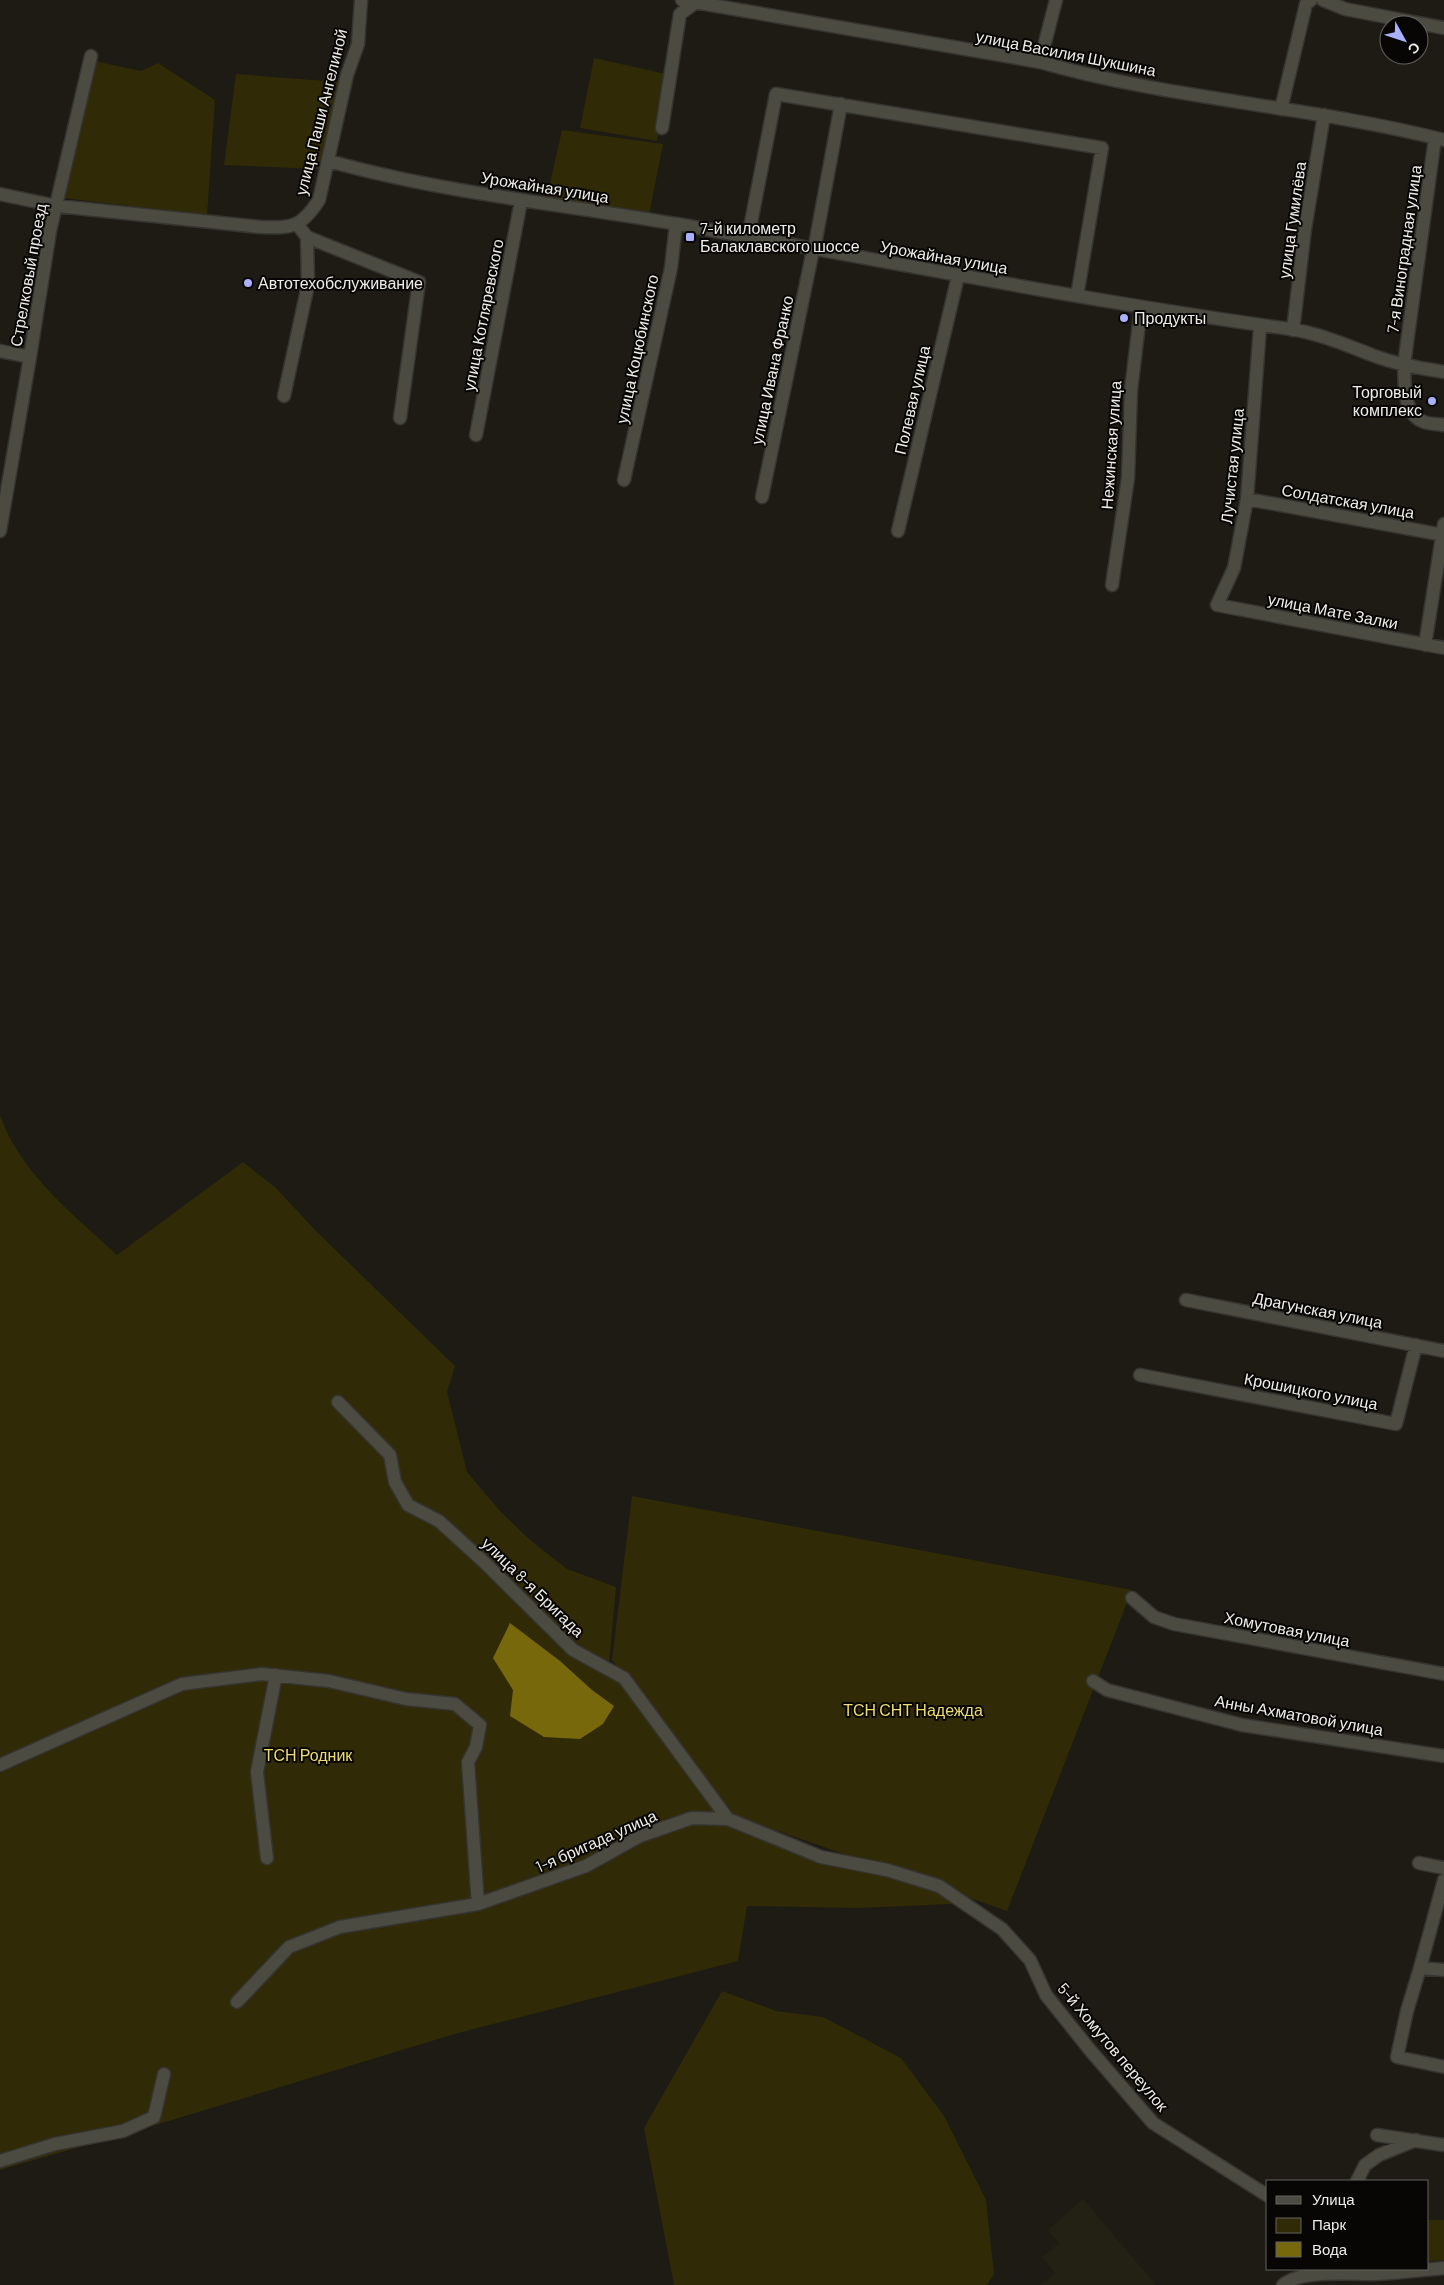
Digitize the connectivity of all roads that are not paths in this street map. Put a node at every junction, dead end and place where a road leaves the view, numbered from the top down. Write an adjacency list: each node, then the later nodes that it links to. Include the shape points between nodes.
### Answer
1 (361, 0): 15 (street, улица Паши Ангелиной, via 358,44 347,75)
2 (682, 0): 6 (street, улица Василия Шукшина)
3 (1056, 0): 9 (street)
4 (1311, 0): 11 (street, via 1306,4)
5 (1323, 0): 7 (street, via 1345,9)
6 (696, 1): 9 (street, улица Василия Шукшина); 13 (street, via 680,14)
7 (1444, 28)
8 (91, 56): 18 (street, Стрелковый проезд)
9 (1040, 62): 11 (street, улица Василия Шукшина, via 1085,75)
10 (840, 104): 22 (street, via 776,94); 23 (street, улица Ивана Франко); 25 (street, via 1102,148)
11 (1282, 109): 12 (street, улица Василия Шукшина)
12 (1324, 115): 14 (street, улица Василия Шукшина); 28 (street, улица Гумилёва, via 1305,229)
13 (662, 128)
14 (1440, 139): 31 (street, 7-я Виноградная улица)
15 (329, 161): 17 (street, Урожайная улица, via 368,172); 19 (street, улица Паши Ангелиной, via 319,200 308,217)
16 (0, 194): 18 (street)
17 (521, 201): 20 (street, Урожайная улица); 36 (street, улица Котляревского)
18 (57, 206): 19 (street, via 260,228); 30 (street, Стрелковый проезд)
19 (298, 224): 21 (street)
20 (676, 224): 22 (street, Урожайная улица); 37 (street, улица Коцюбинского, via 671,268)
21 (306, 237): 33 (street, via 308,285); 34 (street, via 419,282)
22 (748, 238): 23 (street, Урожайная улица)
23 (814, 250): 24 (street, Урожайная улица); 38 (street, улица Ивана Франко)
24 (958, 276): 25 (street, Урожайная улица); 41 (street, Полевая улица)
25 (1077, 296): 26 (street, Урожайная улица)
26 (1141, 307): 27 (street, Урожайная улица); 43 (street, Нежинская улица, via 1131,390 1128,478)
27 (1260, 327): 28 (street, Урожайная улица); 39 (street, Лучистая улица)
28 (1293, 330): 31 (street, Урожайная улица)
29 (0, 352): 30 (street)
30 (30, 357): 40 (street, Стрелковый проезд)
31 (1404, 365): 32 (street, Урожайная улица); 35 (street, 7-я Виноградная улица, via 1406,400 1411,411 1424,422)
32 (1444, 372)
33 (284, 396)
34 (400, 418)
35 (1444, 425)
36 (476, 435)
37 (624, 480)
38 (762, 497)
39 (1247, 499): 42 (street, Солдатская улица); 44 (street, Лучистая улица, via 1234,568)
40 (0, 531)
41 (898, 531)
42 (1443, 531): 45 (street)
43 (1112, 585)
44 (1217, 605): 45 (street, улица Мате Залки)
45 (1425, 645): 46 (street, улица Мате Залки)
46 (1444, 648)
47 (1186, 1300): 48 (street, Драгунская улица)
48 (1416, 1345): 49 (street, Драгунская улица); 50 (street, Крошицкого улица, via 1396,1424)
49 (1444, 1351)
50 (1140, 1375)
51 (338, 1402): 58 (street, улица 8-я Бригада, via 390,1455 395,1482 408,1505 439,1521 573,1650 624,1678)
52 (1132, 1598): 53 (street, Хомутовая улица, via 1154,1618 1174,1624)
53 (1444, 1674)
54 (276, 1675): 57 (street, via 182,1684); 59 (street, via 257,1772); 63 (street, via 329,1681 406,1699 455,1704 480,1725 476,1747 468,1762)
55 (1093, 1681): 56 (street, Анны Ахматовой улица, via 1107,1690 1242,1725)
56 (1444, 1756)
57 (0, 1765)
58 (728, 1819): 63 (street, 1-я бригада улица, via 692,1818 640,1836 586,1866); 74 (street, 5-й Хомутов переулок, via 822,1857 887,1870 939,1886 1002,1929 1030,1960 1046,1995 1153,2122)
59 (267, 1858)
60 (1419, 1863): 61 (street)
61 (1444, 1868)
62 (1444, 1880): 64 (street)
63 (478, 1904): 66 (street, 1-я бригада улица, via 340,1927 289,1947)
64 (1420, 1968): 65 (street); 67 (street, via 1397,2057)
65 (1444, 1970)
66 (237, 2002)
67 (1444, 2067)
68 (164, 2074): 72 (street, via 154,2117 123,2131 55,2144)
69 (1377, 2135): 70 (street)
70 (1416, 2140): 71 (street); 73 (street, via 1379,2155 1365,2165)
71 (1444, 2145)
72 (0, 2161)
73 (1358, 2180)
74 (1266, 2195)
75 (1444, 2268): 76 (street)
76 (1429, 2269)
77 (1351, 2270): 78 (street, via 1369,2274); 79 (street, via 1290,2278)
78 (1419, 2270)
79 (1283, 2285)

